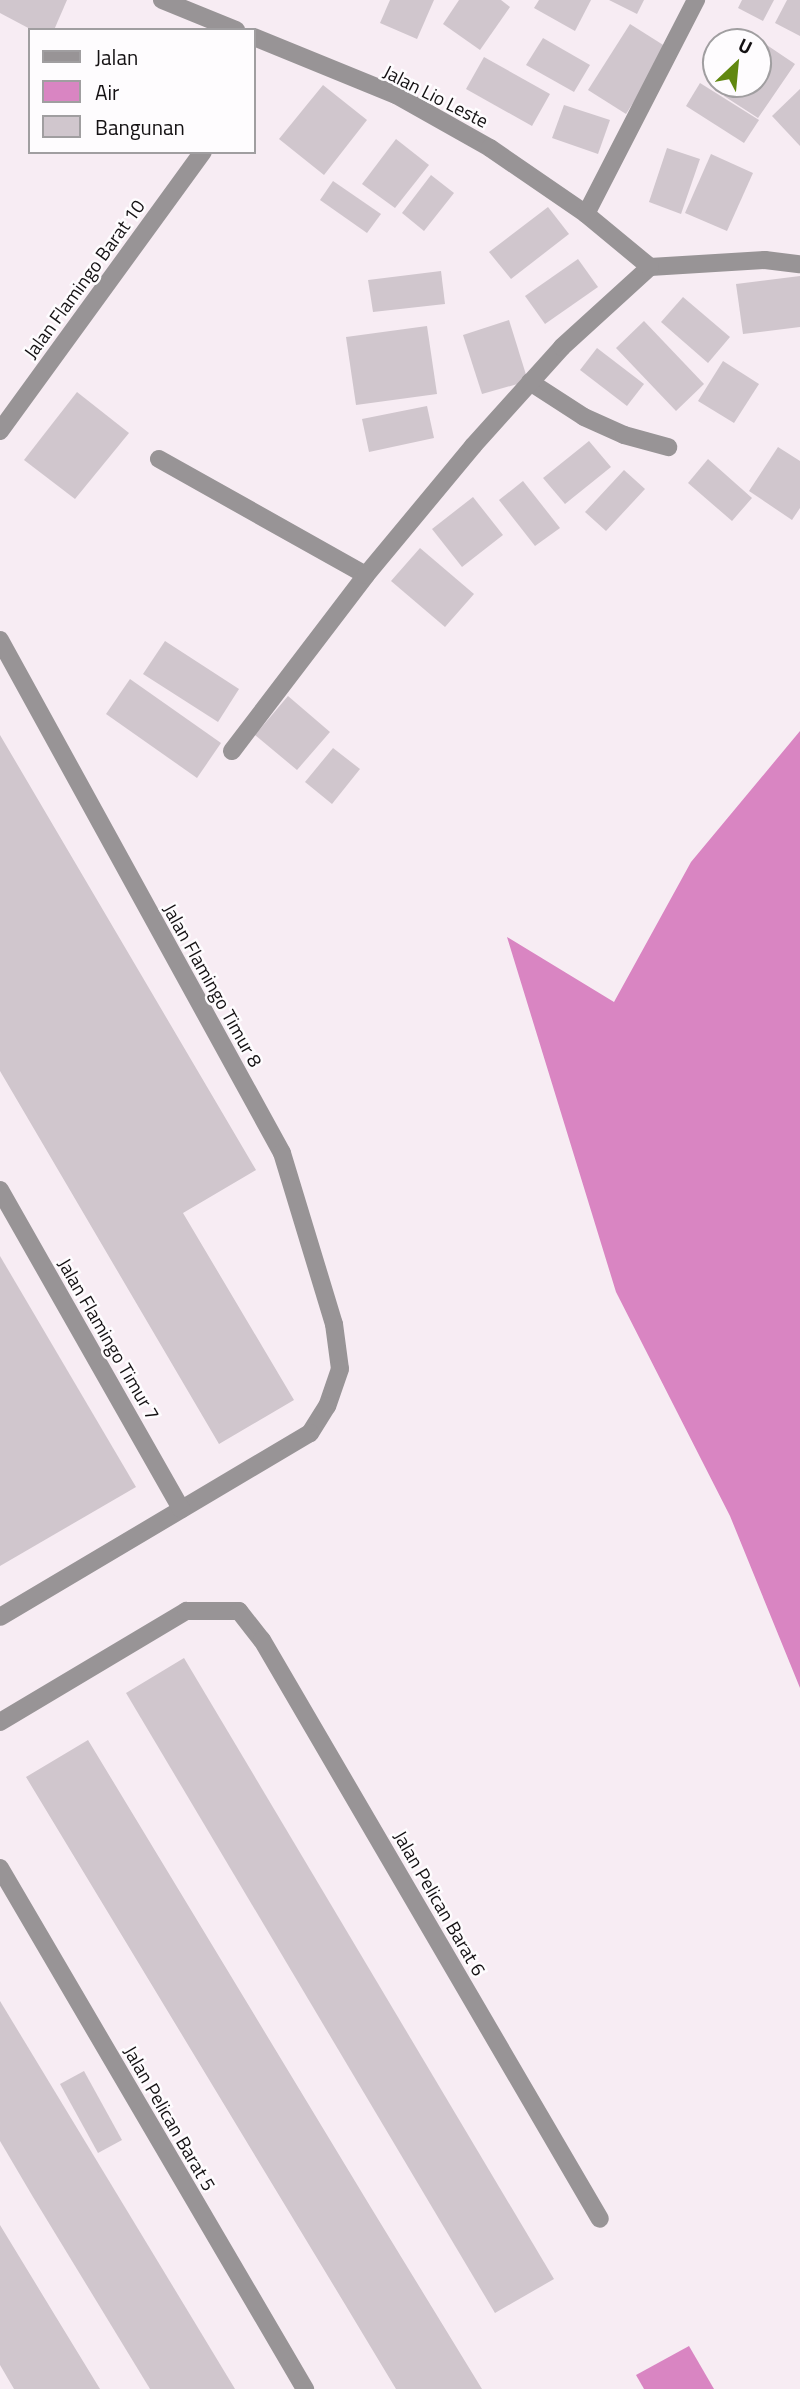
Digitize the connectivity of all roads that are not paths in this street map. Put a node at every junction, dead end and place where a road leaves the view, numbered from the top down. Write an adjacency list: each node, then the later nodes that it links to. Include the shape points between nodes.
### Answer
1 (162, 0): 3 (street)
2 (696, 0): 6 (street)
3 (231, 28)
4 (256, 38): 6 (street, Jalan Lio Leste, via 396,96 490,148)
5 (202, 154): 10 (street, Jalan Flamingo Barat 10)
6 (586, 214): 8 (street, Jalan Lio Leste)
7 (800, 264): 8 (street, via 765,260)
8 (650, 267): 9 (street)
9 (530, 382): 11 (street, via 584,417 624,435); 13 (street)
10 (0, 431)
11 (668, 446)
12 (159, 459): 13 (street)
13 (366, 575): 15 (street)
14 (0, 640): 17 (street, Jalan Flamingo Timur 8, via 282,1153 334,1324 340,1368 327,1406 310,1433)
15 (232, 751)
16 (0, 1190): 17 (street, Jalan Flamingo Timur 7)
17 (181, 1508): 18 (street)
18 (0, 1617)
19 (0, 1722): 21 (street, Jalan Pelican Barat 6, via 186,1611 239,1611 262,1640)
20 (0, 1868): 22 (street, Jalan Pelican Barat 5)
21 (600, 2220)
22 (305, 2389)

